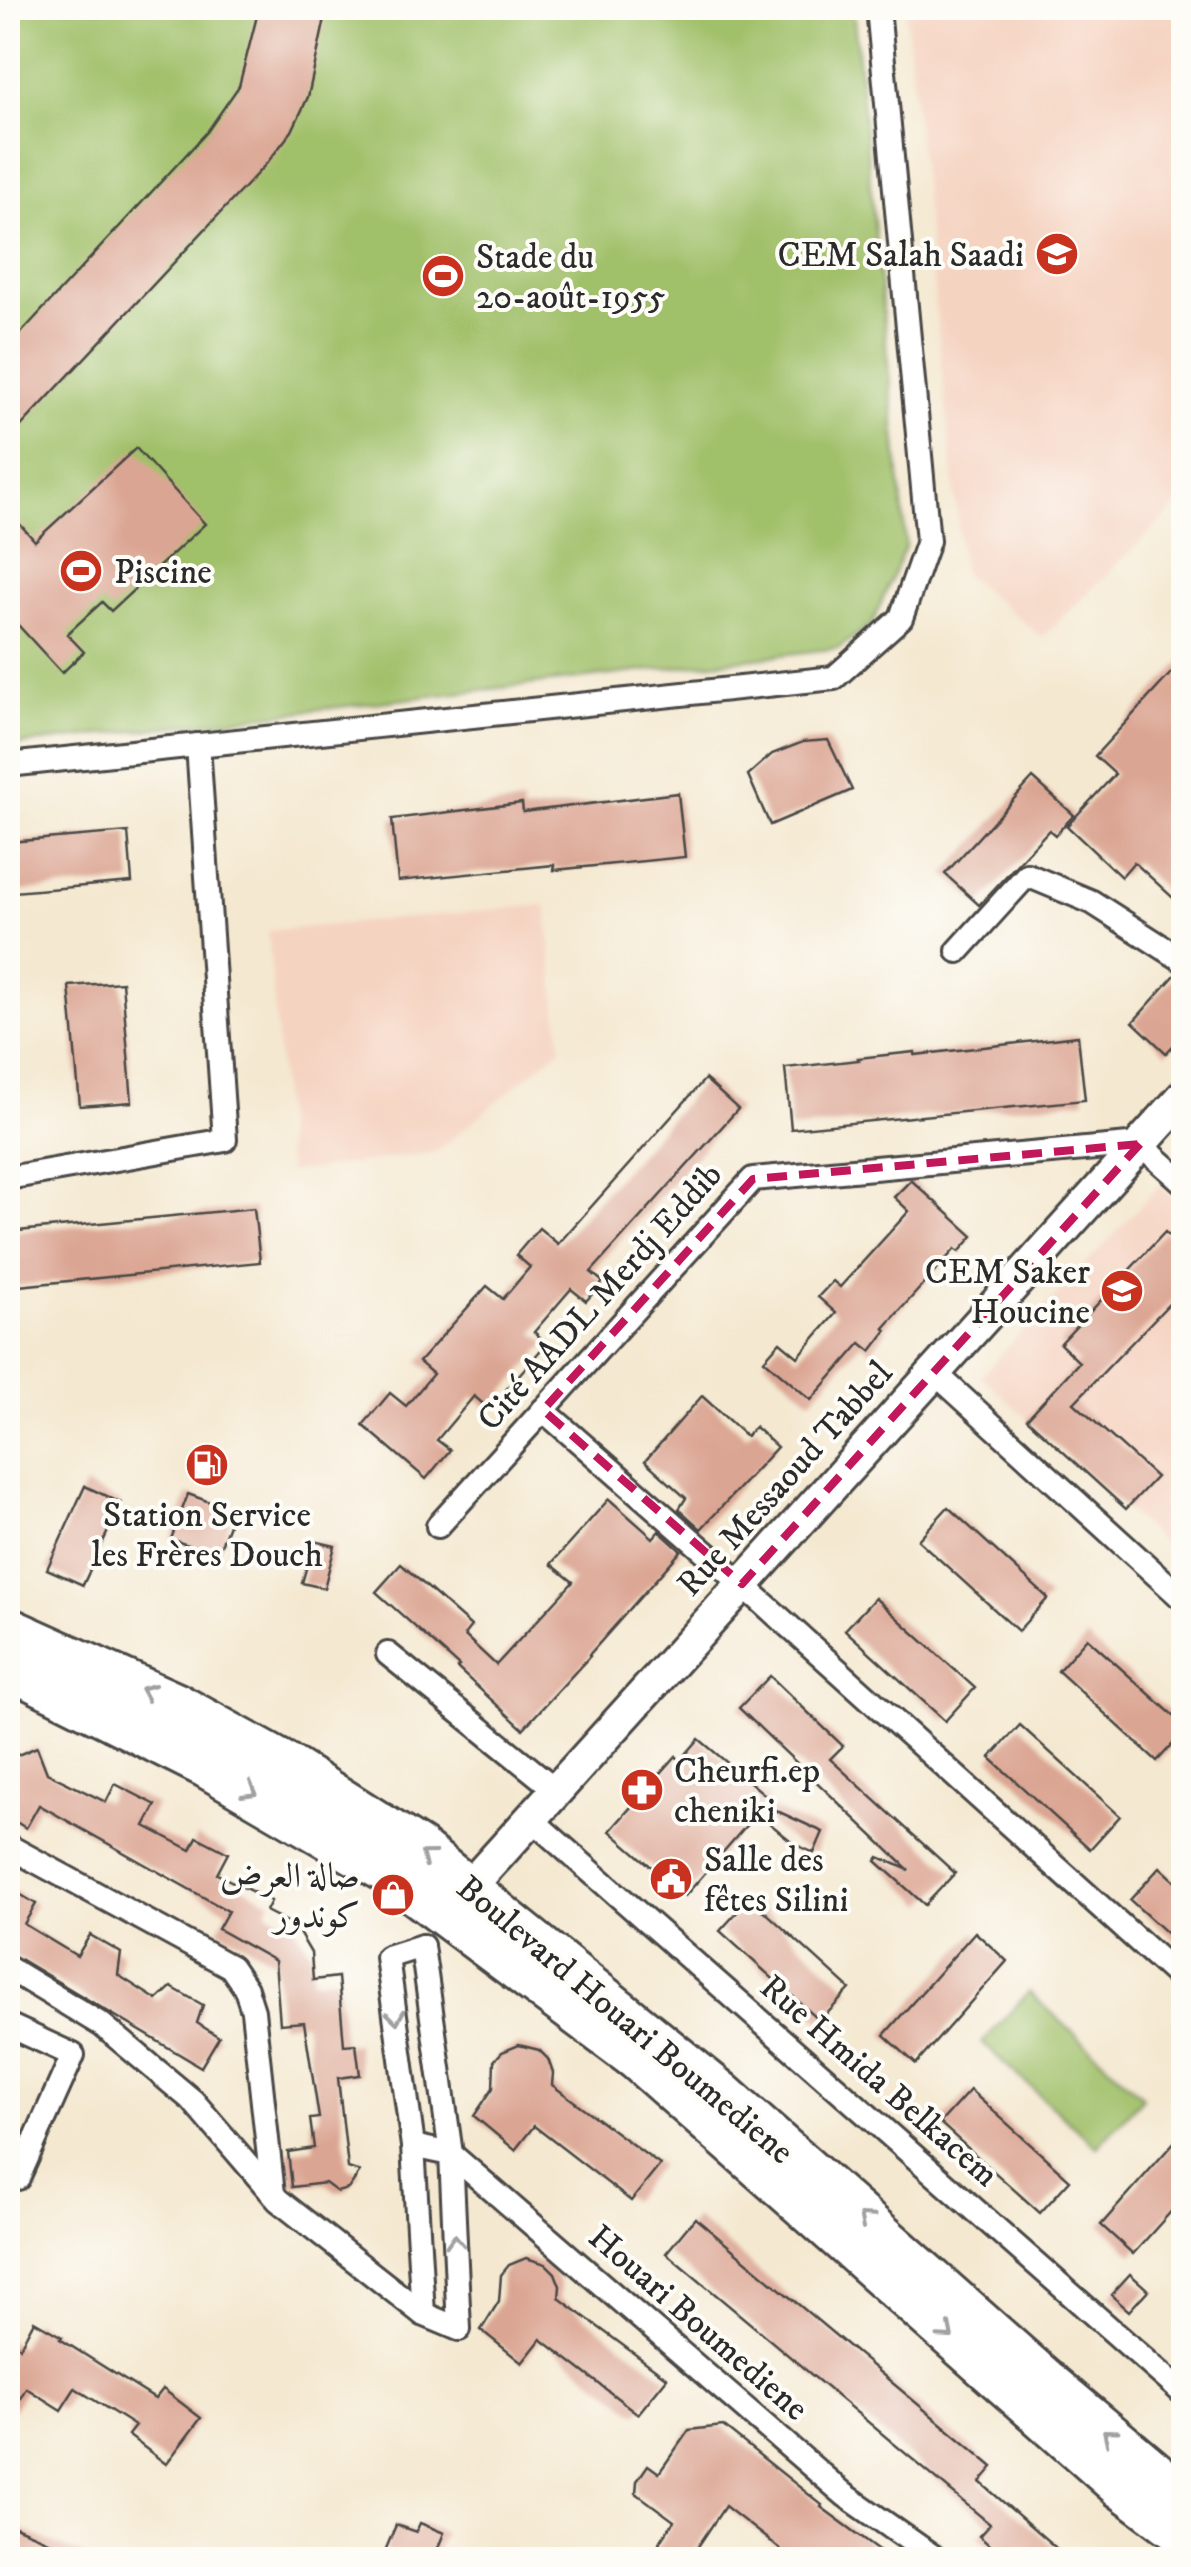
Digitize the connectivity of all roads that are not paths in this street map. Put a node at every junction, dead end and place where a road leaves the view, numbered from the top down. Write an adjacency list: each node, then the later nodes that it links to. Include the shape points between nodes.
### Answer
1 (878, 8): 2 (street, via 928,541 901,618 834,678)
2 (198, 745): 3 (street); 8 (street, via 225,1140)
3 (8, 765)
4 (958, 952): 5 (street, via 1028,874 1092,902)
5 (1184, 960)
6 (1184, 1096): 7 (street, Rue Messaoud Tabbel)
7 (1140, 1144): 9 (street); 10 (street, Rue Messaoud Tabbel); 11 (street, Cité AADL Merdj Eddib, via 753,1179)
8 (8, 1178)
9 (1184, 1182)
10 (934, 1372): 13 (street, Rue Messaoud Tabbel); 14 (street)
11 (543, 1410): 12 (street, Cité AADL Merdj Eddib); 13 (street)
12 (438, 1526)
13 (742, 1584): 17 (street, Rue Messaoud Tabbel); 22 (street)
14 (1184, 1600)
15 (388, 1654): 17 (street)
16 (9, 1662): 20 (highway, Boulevard Houari Boumediene, via 206,1766 386,1871)
17 (556, 1790): 18 (street, Rue Messaoud Tabbel)
18 (530, 1818): 20 (street, Rue Messaoud Tabbel); 29 (street, Rue Hmida Belkacem)
19 (8, 1846): 27 (street, via 231,1967 253,2011)
20 (445, 1916): 24 (street, one-way to 24, via 388,1957); 25 (street); 30 (highway, Boulevard Houari Boumediene, one-way to 20, via 720,2092); 31 (highway, Boulevard Houari Boumediene, one-way to 31, via 638,2060 1107,2474)
21 (8, 1968): 27 (street, via 102,2025 193,2101)
22 (1184, 1982)
23 (8, 2024): 26 (street, via 73,2054 18,2178)
24 (414, 2146): 25 (street, Houari Boumediene); 28 (street)
25 (451, 2154): 28 (street, one-way to 25, via 459,2329); 32 (street, Houari Boumediene, via 845,2495)
26 (8, 2173)
27 (273, 2194): 28 (street)
28 (423, 2314)
29 (1184, 2394)
30 (1184, 2497)
31 (1184, 2534)
32 (938, 2560)

